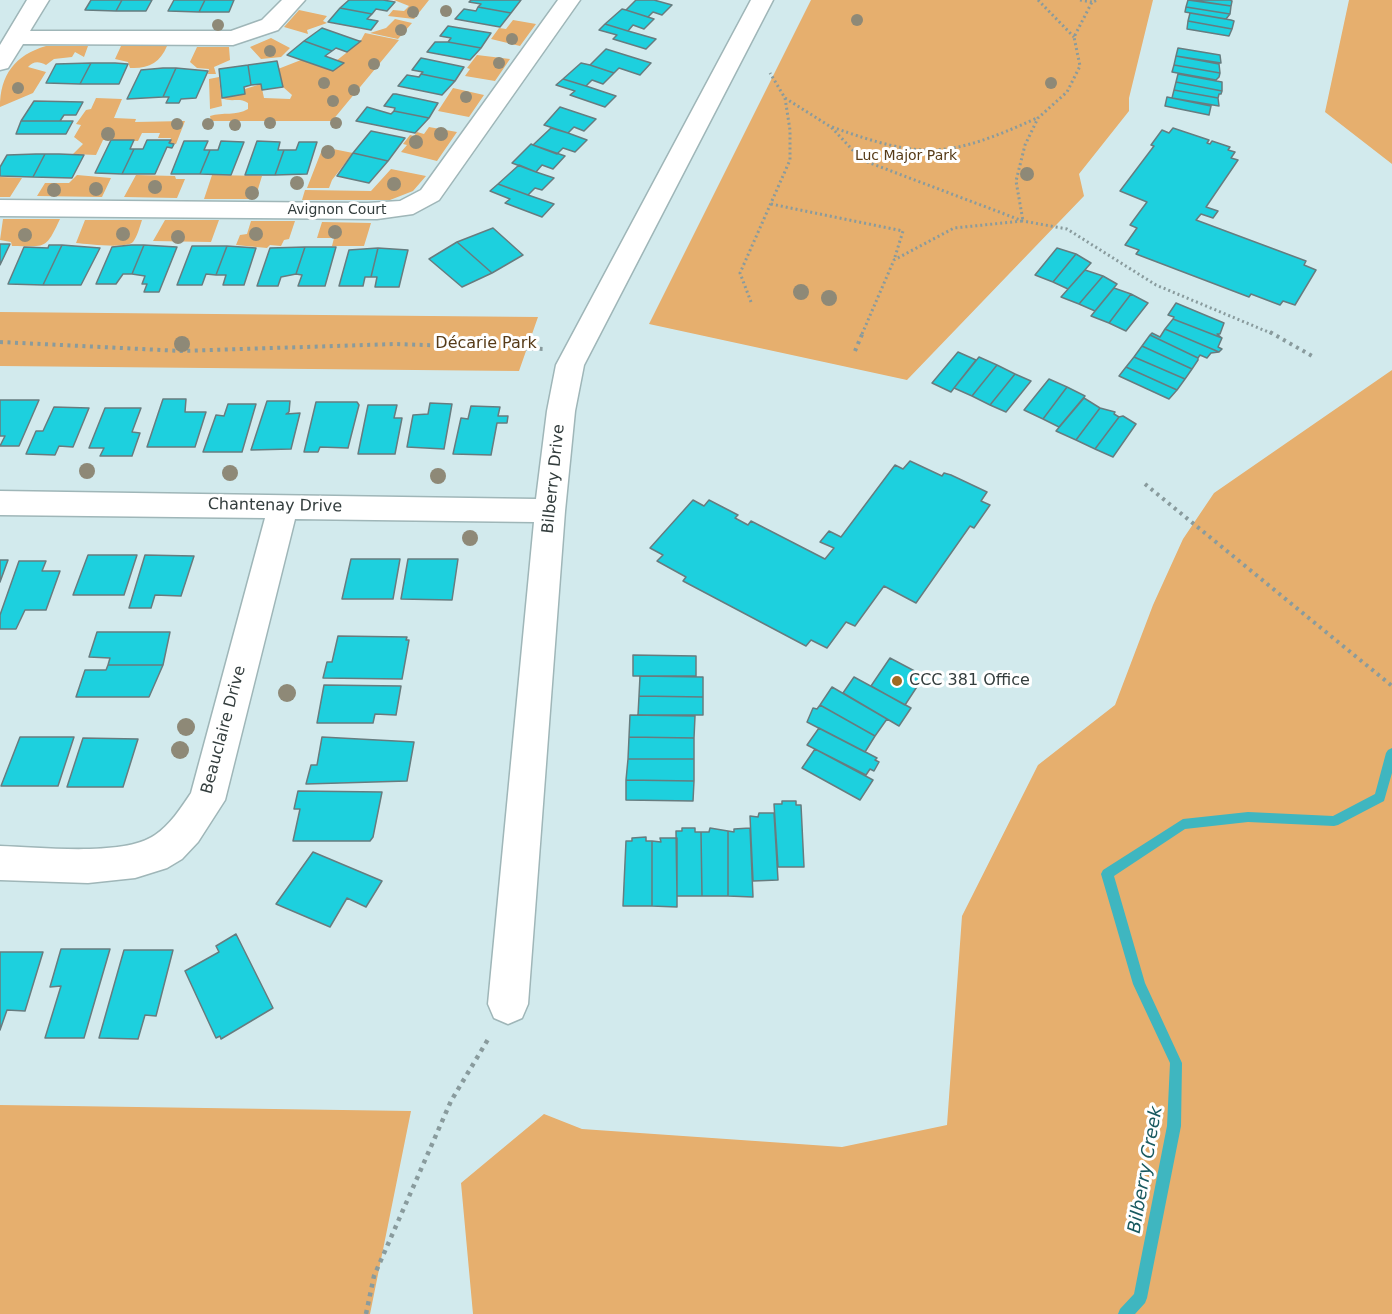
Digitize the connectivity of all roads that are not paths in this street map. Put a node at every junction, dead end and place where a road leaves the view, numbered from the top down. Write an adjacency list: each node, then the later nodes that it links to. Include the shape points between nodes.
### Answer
1 (38, 0): 5 (street)
2 (294, 0): 5 (street, via 270,25 232,38)
3 (569, 0): 7 (street, Avignon Court, via 430,195 417,205 401,210 357,211)
4 (762, 0): 10 (street, Bilberry Drive, via 570,365)
5 (16, 37): 6 (street)
6 (0, 63)
7 (0, 208)
8 (0, 503): 9 (street, Chantenay Drive)
9 (284, 506): 10 (street, Chantenay Drive); 11 (street, Beauclaire Drive, via 207,800 183,833 145,860 94,865)
10 (549, 511): 12 (street, Bilberry Drive)
11 (0, 863)
12 (508, 1004)

